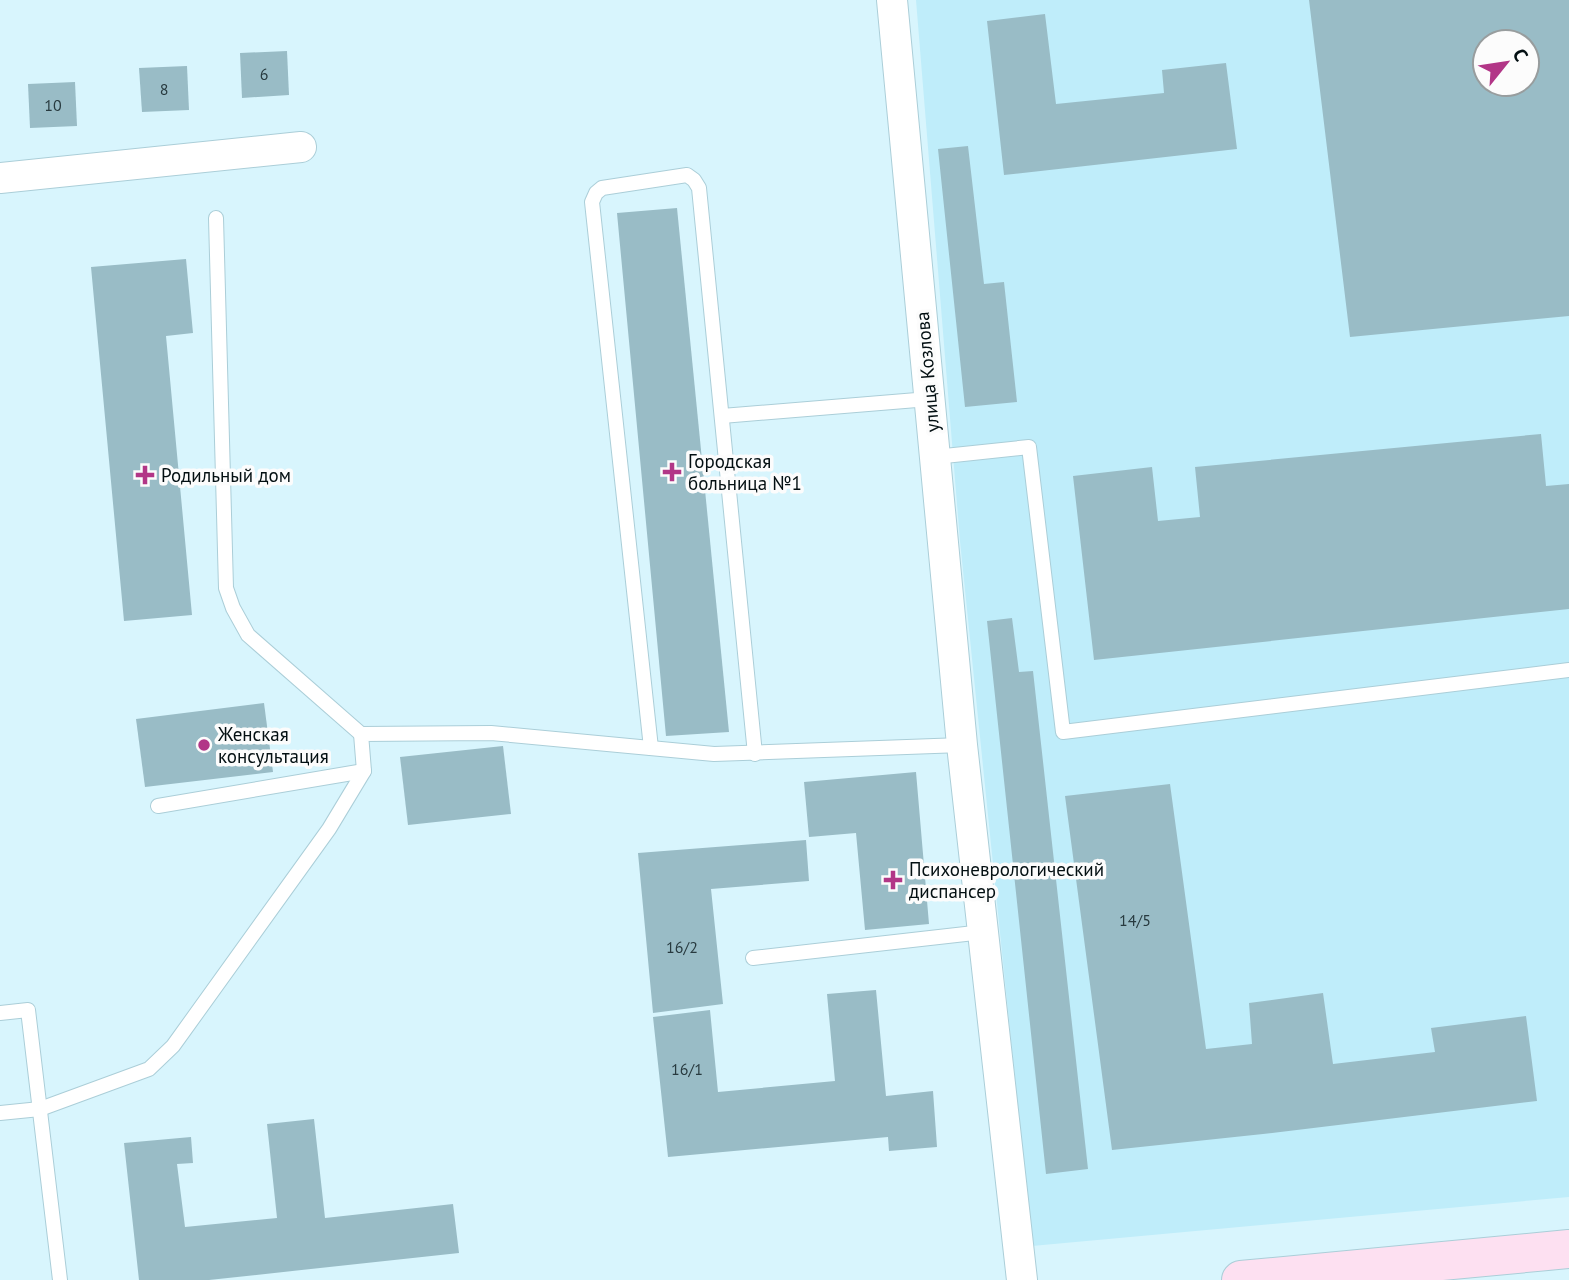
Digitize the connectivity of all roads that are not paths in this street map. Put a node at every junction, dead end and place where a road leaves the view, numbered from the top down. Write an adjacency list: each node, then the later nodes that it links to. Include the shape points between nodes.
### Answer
1 (892, 0): 5 (street, улица Козлова)
2 (301, 147): 3 (street)
3 (0, 178)
4 (216, 218): 9 (lane, via 226,588 248,635)
5 (929, 399): 6 (lane); 7 (street, улица Козлова)
6 (722, 416): 11 (lane, via 699,188 687,176 602,188 592,202); 12 (lane)
7 (935, 457): 8 (lane, via 1029,447 1063,732); 10 (street, улица Козлова)
8 (1569, 670)
9 (361, 734): 11 (lane, via 491,733); 13 (lane)
10 (962, 745): 12 (lane); 15 (street, улица Козлова)
11 (651, 748): 12 (lane)
12 (755, 754)
13 (364, 771): 14 (lane); 18 (lane, via 329,829 173,1046 149,1069)
14 (158, 806)
15 (983, 932): 16 (lane); 22 (street, улица Козлова)
16 (753, 958)
17 (0, 1013): 18 (lane, via 27,1010)
18 (40, 1109): 19 (lane); 21 (lane)
19 (0, 1113)
20 (1569, 1249): 23 (street)
21 (60, 1280)
22 (1022, 1280)
23 (1241, 1280)

